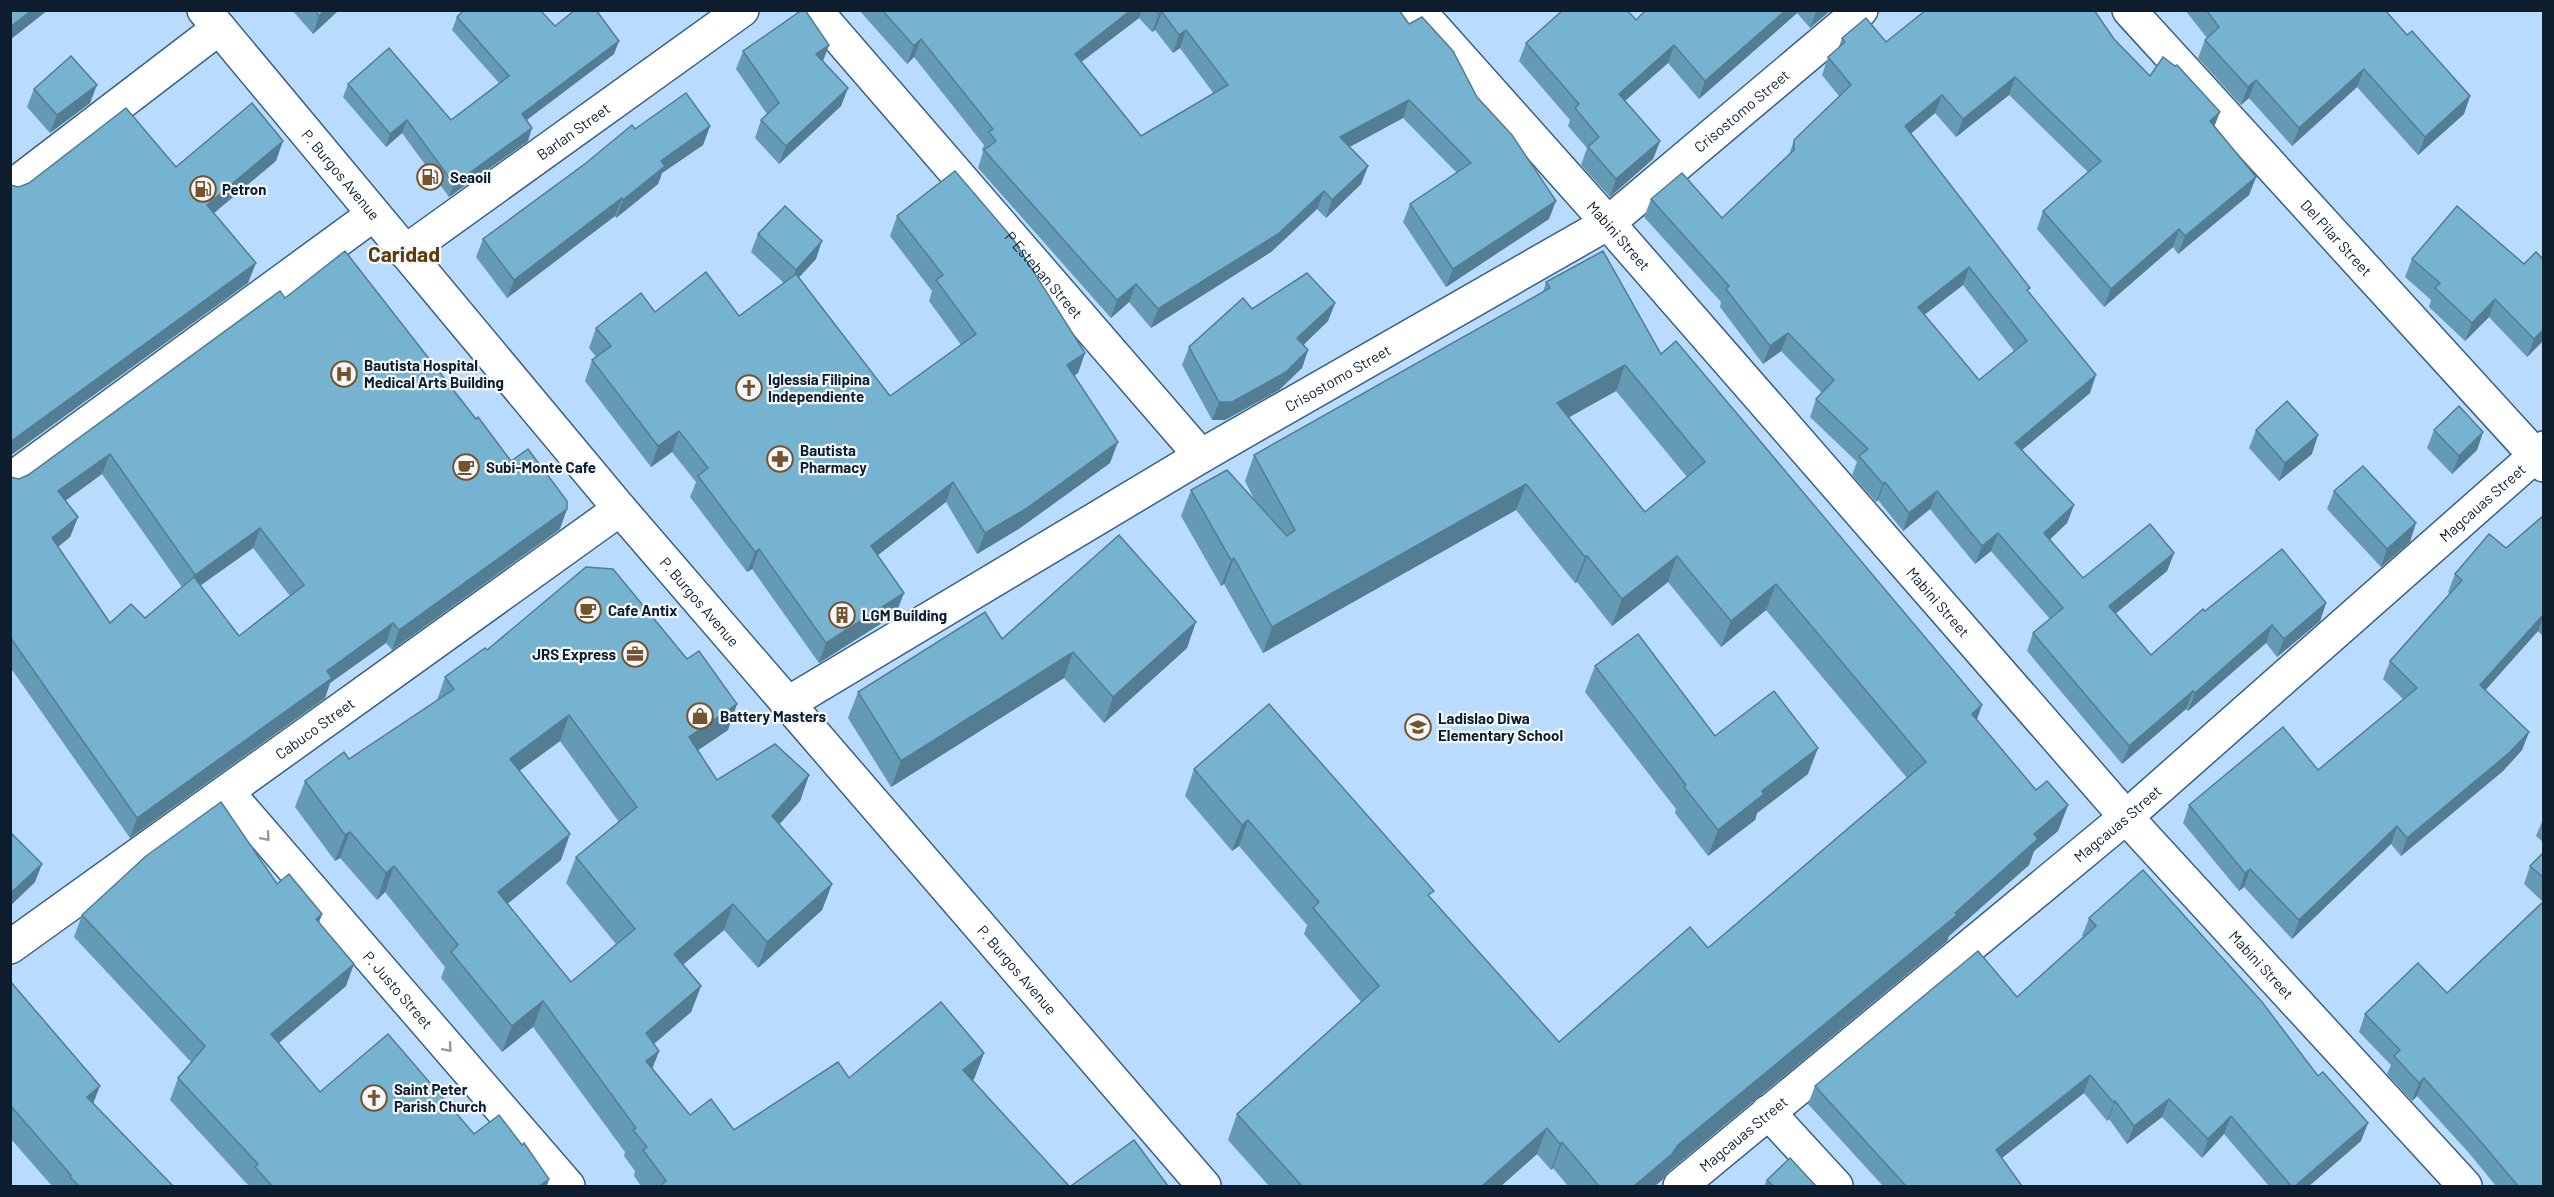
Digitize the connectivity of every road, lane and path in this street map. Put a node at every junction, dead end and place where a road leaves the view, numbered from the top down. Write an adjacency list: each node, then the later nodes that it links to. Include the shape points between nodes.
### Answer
1 (742, 10): 10 (street, Barlan Street)
2 (815, 10): 11 (street, P Esteban Street)
3 (1418, 10): 9 (street, Mabini Street)
4 (1861, 10): 9 (street, Crisostomo Street)
5 (2128, 10): 12 (street, Del Pilar Street)
6 (212, 19): 7 (street); 8 (street, P. Burgos Avenue)
7 (10, 188)
8 (374, 214): 10 (street, P. Burgos Avenue); 13 (street)
9 (1608, 223): 11 (street, Crisostomo Street); 17 (street, Mabini Street)
10 (405, 252): 14 (street, P. Burgos Avenue)
11 (1202, 456): 15 (street, Crisostomo Street)
12 (2541, 456): 17 (street, Magcauas Street)
13 (10, 480)
14 (620, 509): 15 (street, P. Burgos Avenue); 16 (street, Cabuco Street)
15 (787, 704): 21 (street, P. Burgos Avenue)
16 (228, 793): 18 (street, Cabuco Street); 20 (street, P. Justo Street, one-way to 20)
17 (2126, 817): 19 (street, Magcauas Street); 24 (street, Mabini Street)
18 (10, 947)
19 (1768, 1112): 22 (street, Magcauas Street); 23 (street)
20 (568, 1186)
21 (1204, 1186)
22 (1680, 1186)
23 (1836, 1186)
24 (2465, 1186)

